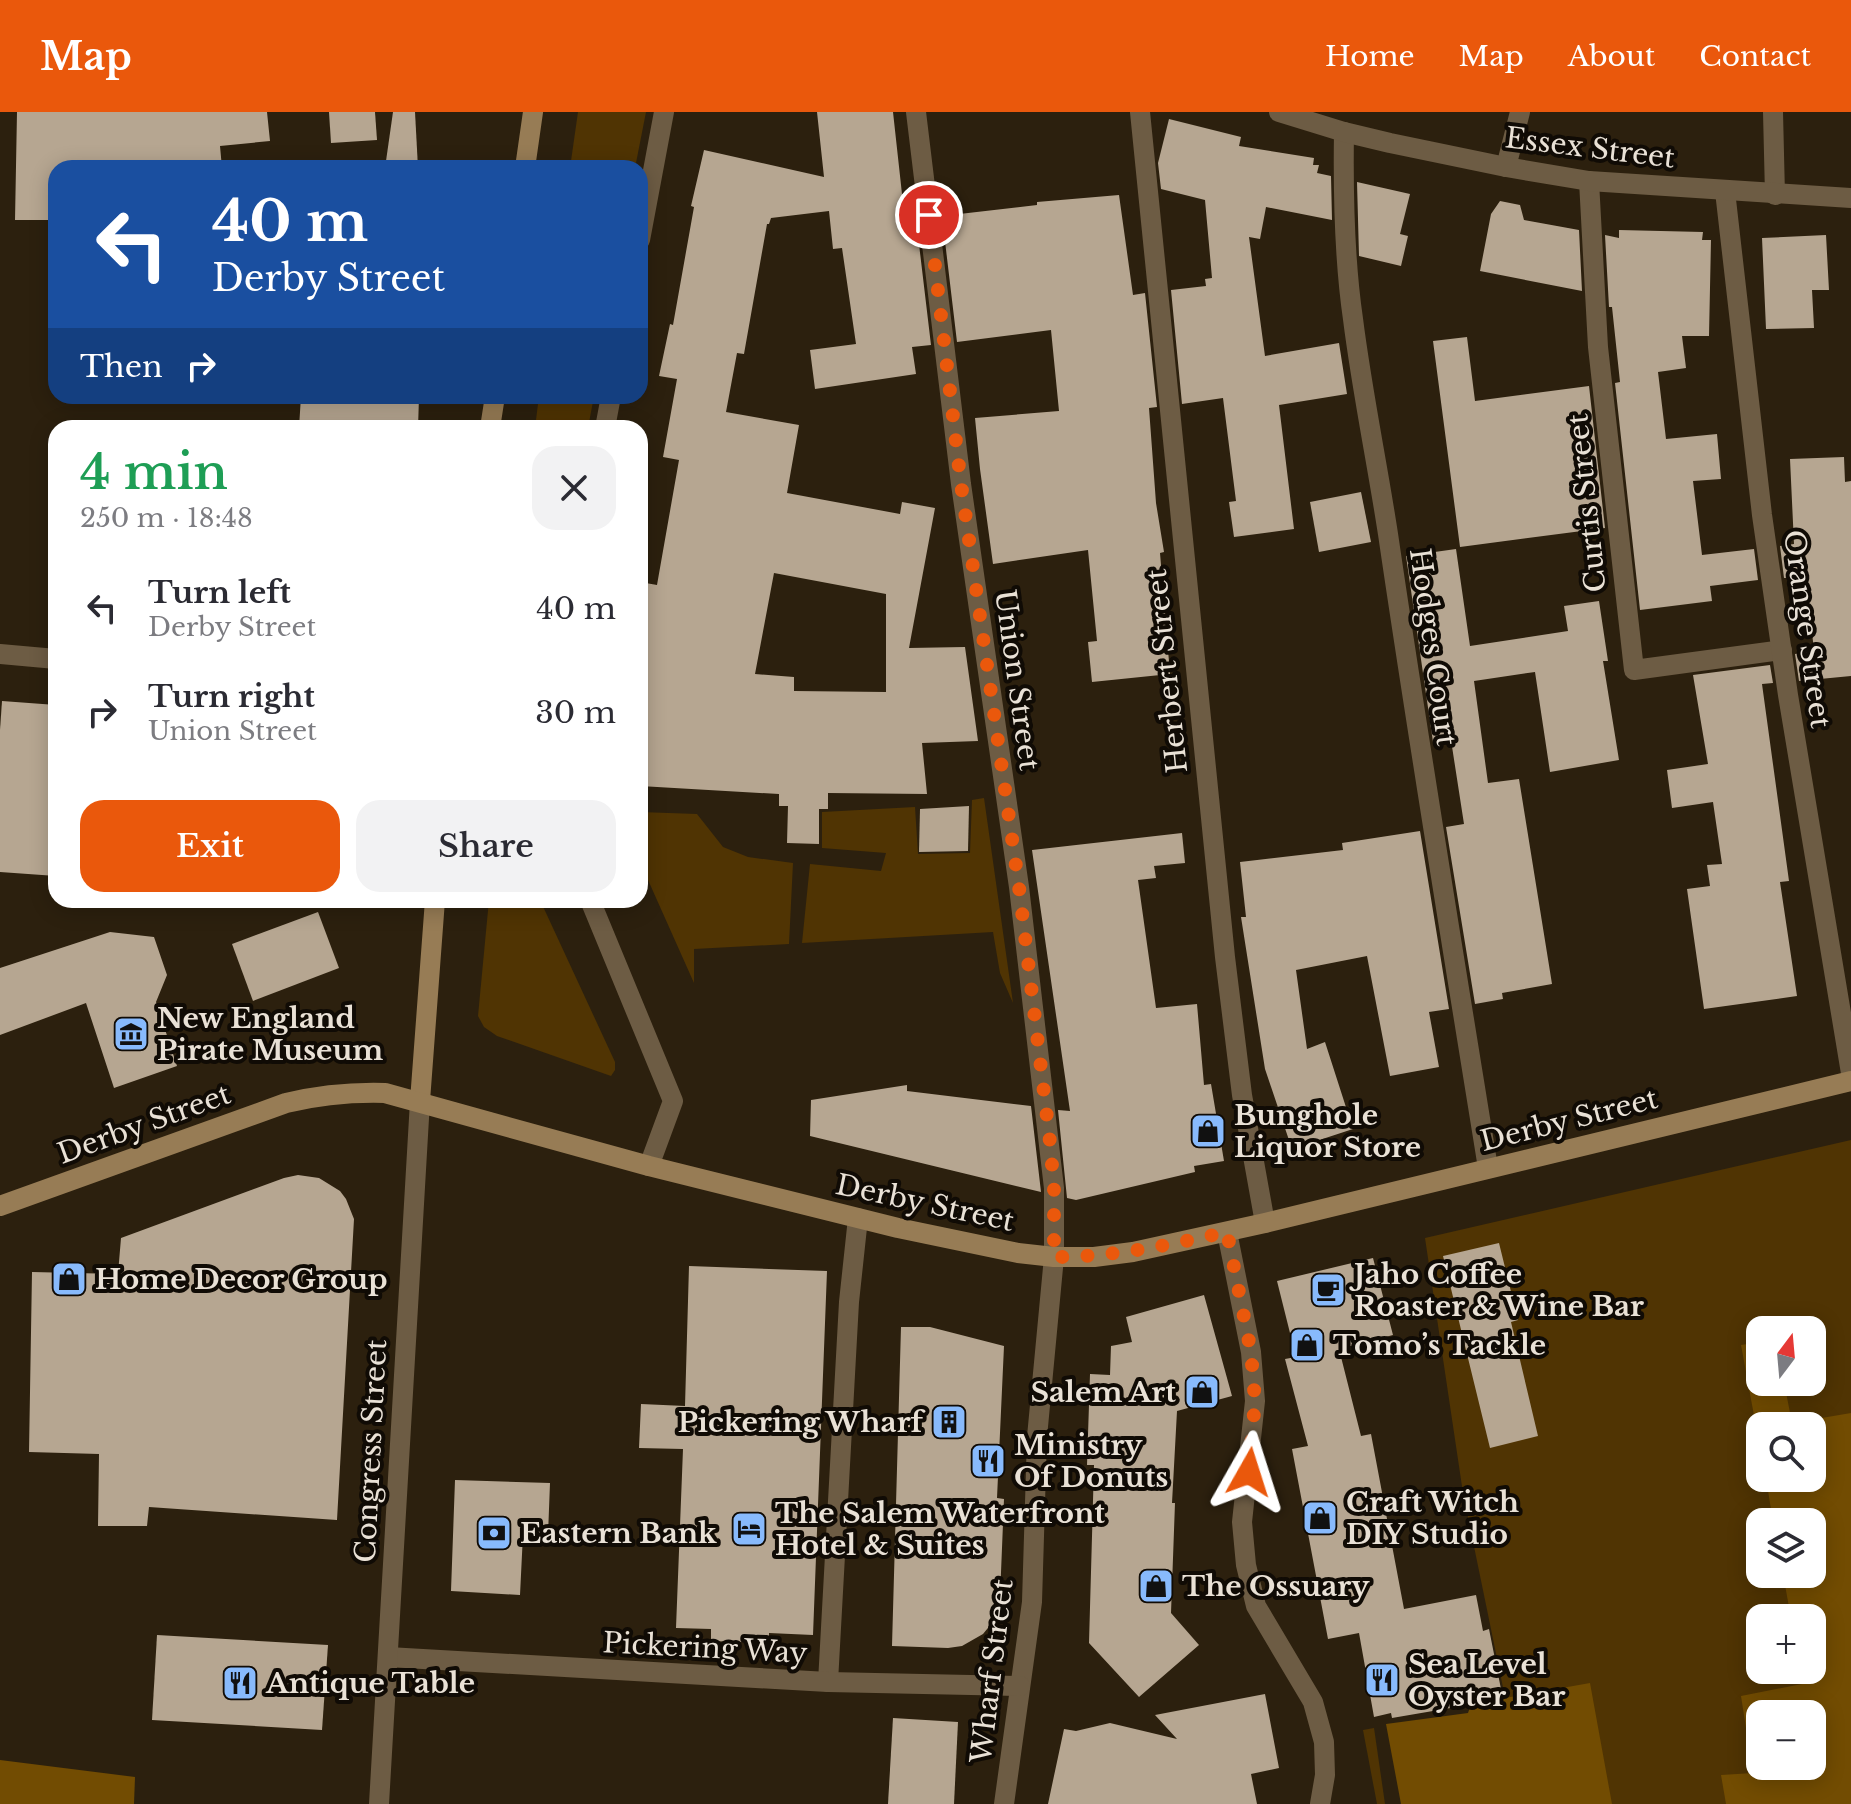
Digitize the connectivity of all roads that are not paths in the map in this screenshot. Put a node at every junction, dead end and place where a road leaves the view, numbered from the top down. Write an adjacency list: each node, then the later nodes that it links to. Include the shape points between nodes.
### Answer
1 (533, 112): 9 (main road)
2 (664, 112): 14 (street)
3 (916, 112): 30 (street, Union Street, via 1050,1142)
4 (1140, 112): 28 (street, Herbert Street, via 1225,957)
5 (1279, 112): 8 (street, Essex Street)
6 (1520, 112): 10 (street)
7 (1773, 112): 13 (street)
8 (1344, 132): 10 (street, Essex Street); 25 (street, Hodges Court, via 1343,204 1352,318)
9 (526, 160)
10 (1506, 167): 11 (street, Essex Street)
11 (1589, 181): 12 (street, Essex Street); 16 (street, Curtis Street, via 1598,347 1634,670)
12 (1725, 191): 13 (street, Essex Street); 16 (street, Orange Street)
13 (1775, 195): 15 (street, Essex Street)
14 (648, 197)
15 (1851, 198)
16 (1782, 650): 21 (street, Orange Street)
17 (0, 654): 18 (street)
18 (48, 658)
19 (434, 908): 23 (main road)
20 (593, 908): 24 (street, via 673,1101)
21 (1851, 1073)
22 (1851, 1081): 25 (main road, Derby Street)
23 (420, 1101): 24 (main road, Derby Street); 26 (main road, Derby Street, via 352,1092 286,1103); 31 (street, Congress Street)
24 (649, 1166): 27 (main road, Derby Street)
25 (1488, 1168): 28 (main road, Derby Street)
26 (0, 1206)
27 (858, 1218): 30 (main road, Derby Street, via 971,1245); 32 (street)
28 (1265, 1223): 29 (main road, Derby Street)
29 (1227, 1232): 30 (main road, Derby Street, via 1133,1252); 36 (street, via 1251,1352 1255,1401 1242,1522 1246,1565 1256,1606 1313,1702 1324,1742)
30 (1054, 1257): 33 (street, Wharf Street, via 1037,1437 1032,1602)
31 (388, 1657): 32 (street, Pickering Way); 34 (street, Congress Street)
32 (828, 1682): 33 (street, Pickering Way)
33 (1020, 1686): 35 (street, Wharf Street)
34 (379, 1804)
35 (1004, 1804)
36 (1320, 1804)

